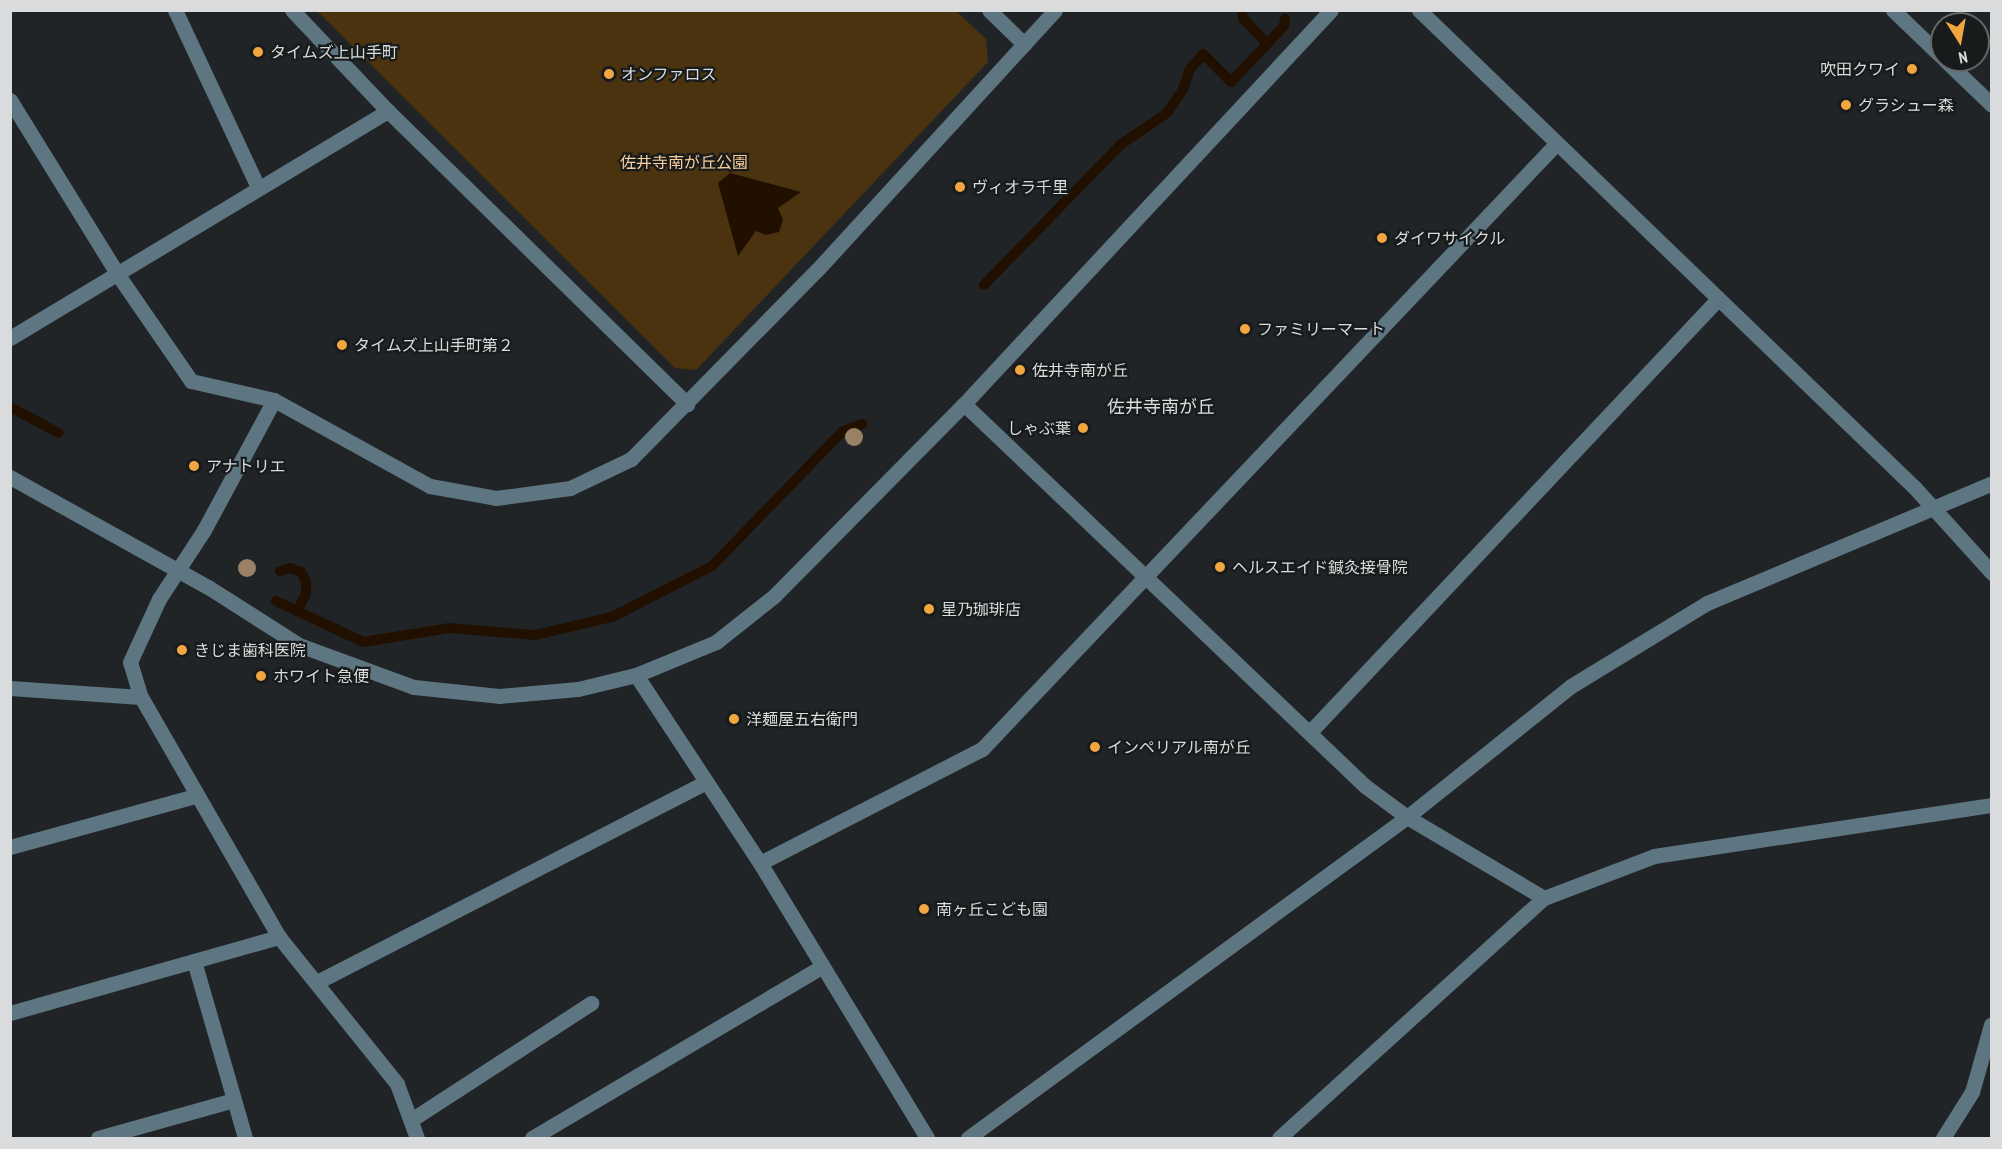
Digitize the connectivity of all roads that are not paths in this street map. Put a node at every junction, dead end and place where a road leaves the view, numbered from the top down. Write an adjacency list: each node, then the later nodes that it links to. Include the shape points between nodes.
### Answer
1 (175, 10): 15 (street)
2 (291, 10): 13 (street)
3 (989, 10): 8 (street)
4 (1055, 10): 8 (street)
5 (1331, 10): 21 (street)
6 (1419, 10): 14 (street)
7 (1893, 10): 9 (street)
8 (1024, 44): 20 (street)
9 (1930, 45)
10 (1958, 72): 12 (street)
11 (10, 100): 16 (street)
12 (1992, 105)
13 (388, 111): 15 (street); 20 (street)
14 (1555, 145): 17 (street); 27 (street)
15 (258, 187): 16 (street)
16 (118, 275): 18 (street); 19 (street, via 191,381)
17 (1718, 299): 24 (street); 31 (street)
18 (10, 338)
19 (274, 400): 20 (street, via 430,486 496,498 570,488 631,459); 25 (street)
20 (687, 404)
21 (964, 404): 27 (street); 28 (street, via 774,596 716,642)
22 (10, 477): 25 (street)
23 (1992, 483): 24 (street)
24 (1935, 508): 26 (street); 35 (street, via 1707,603 1571,686)
25 (179, 570): 28 (street, via 299,645 414,687 499,696 578,690); 30 (street, via 159,599 130,662)
26 (1992, 573)
27 (1146, 580): 31 (street); 37 (street, via 982,749)
28 (636, 675): 32 (street)
29 (10, 688): 30 (street)
30 (141, 697): 33 (street)
31 (1310, 732): 35 (street, via 1365,786)
32 (706, 782): 37 (street); 42 (street)
33 (195, 796): 36 (street); 39 (street)
34 (1992, 805): 38 (street, via 1654,856)
35 (1407, 817): 38 (street); 53 (street)
36 (10, 847)
37 (760, 863): 41 (street)
38 (1544, 898): 54 (street)
39 (279, 938): 40 (street); 42 (street)
40 (194, 961): 44 (street); 46 (street)
41 (821, 967): 51 (street); 52 (street)
42 (317, 982): 47 (street, via 350,1030 397,1084)
43 (591, 1003): 47 (street)
44 (10, 1013)
45 (1991, 1025): 55 (street, via 1972,1092)
46 (234, 1100): 48 (street); 49 (street)
47 (411, 1120): 50 (street)
48 (99, 1138)
49 (245, 1138)
50 (417, 1138)
51 (532, 1138)
52 (927, 1138)
53 (968, 1138)
54 (1279, 1138)
55 (1943, 1138)

